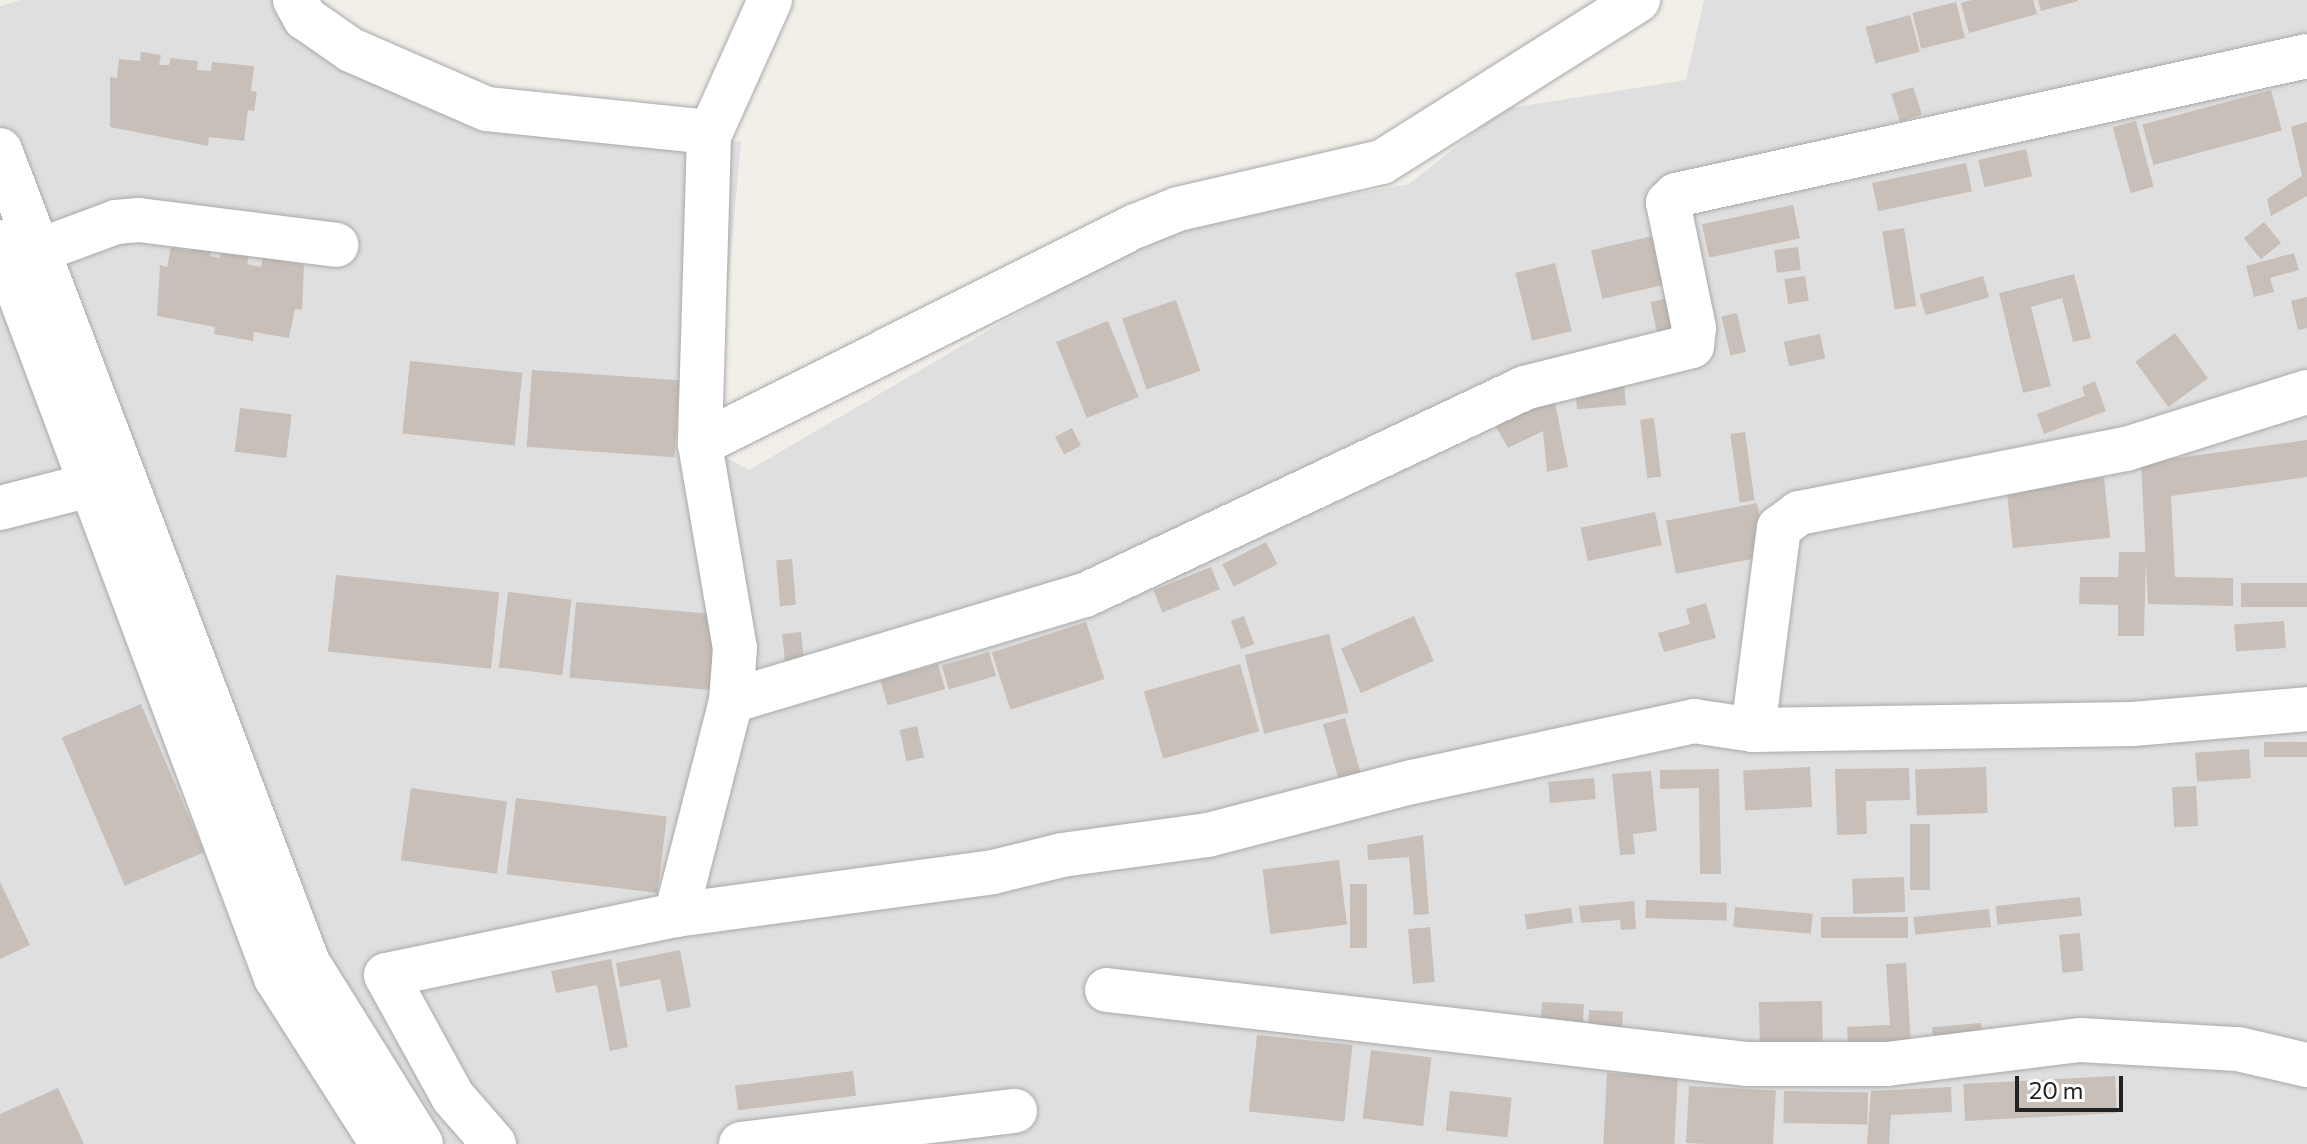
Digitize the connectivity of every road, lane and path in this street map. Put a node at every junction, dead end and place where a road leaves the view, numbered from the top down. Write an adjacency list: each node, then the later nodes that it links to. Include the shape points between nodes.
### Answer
1 (295, 0): 5 (street, via 305,18 351,50 487,109)
2 (1638, 0): 10 (street, via 1382,162 1178,209 1136,226)
3 (777, 5): 5 (street)
4 (2307, 56): 13 (street, via 1676,195 1668,203 1694,328 1692,346 1524,388 1085,595)
5 (705, 134): 10 (street)
6 (0, 150): 8 (street)
7 (336, 245): 8 (street, via 139,220 116,222)
8 (13, 263): 11 (street); 19 (street, via 286,913)
9 (2307, 392): 15 (street, via 2126,449 1799,513 1779,528)
10 (700, 444): 13 (street, via 735,648)
11 (90, 485): 12 (street); 22 (street, via 276,978)
12 (0, 508)
13 (731, 701): 16 (street)
14 (2307, 709): 15 (street, via 2133,724)
15 (1753, 730): 16 (street, via 1694,721 1412,782 1208,835 1062,855 993,872)
16 (676, 915): 17 (street)
17 (386, 975): 19 (street); 24 (street, via 453,1097)
18 (1107, 990): 20 (street, via 1748,1064 1887,1064 2080,1040 2238,1049)
19 (329, 1002): 23 (street)
20 (2307, 1065)
21 (1015, 1111): 25 (street)
22 (382, 1144)
23 (421, 1144)
24 (494, 1144)
25 (741, 1144)

